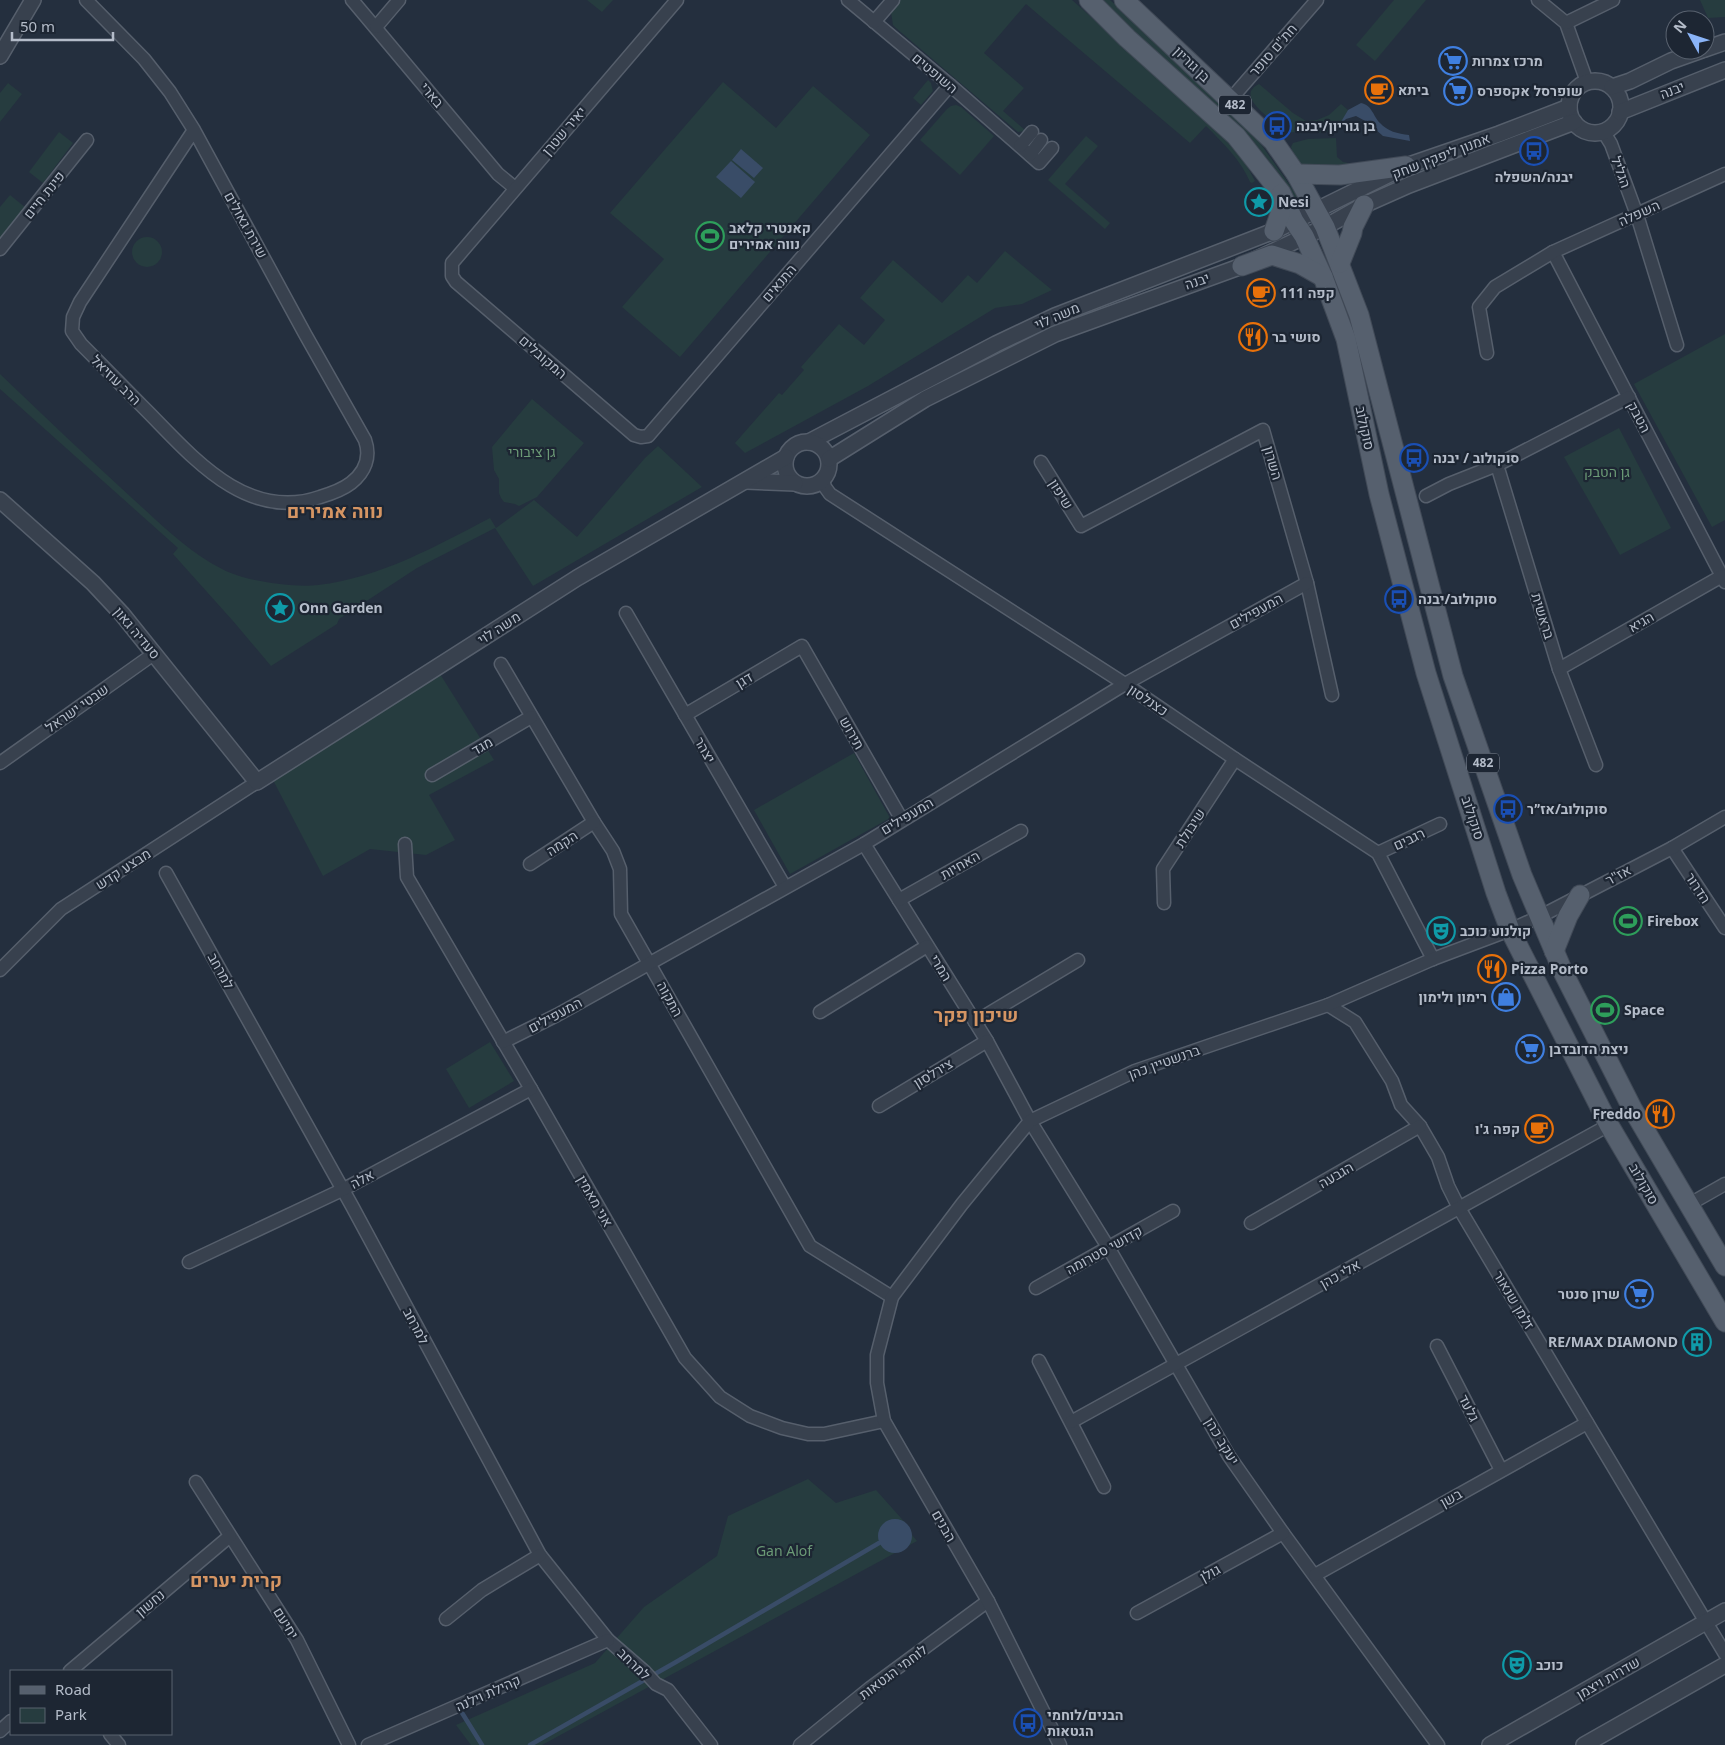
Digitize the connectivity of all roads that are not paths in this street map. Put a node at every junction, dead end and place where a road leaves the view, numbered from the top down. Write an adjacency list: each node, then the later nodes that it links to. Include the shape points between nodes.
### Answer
1 (33, 0): 17 (street)
2 (86, 0): 27 (street, שירת גאולים, via 144,59)
3 (352, 0): 16 (street, בארי)
4 (399, 0): 16 (street)
5 (677, 0): 34 (street, יאיר שטרן)
6 (848, 0): 13 (street, השופטים)
7 (893, 0): 14 (street)
8 (1089, 0): 35 (main road, בן גוריון / 482, via 1236,136)
9 (1124, 0): 23 (main road, בן גוריון / 482)
10 (1317, 0): 23 (street, חת"ם סופר)
11 (1538, 0): 15 (street)
12 (1613, 0): 15 (street)
13 (864, 5): 14 (street, השופטים)
14 (874, 22): 21 (street, השופטים)
15 (1566, 23): 20 (street)
16 (376, 27): 34 (street, בארי, via 498,174)
17 (0, 56)
18 (1674, 60): 22 (street)
19 (1725, 70): 25 (street, יבנה)
20 (1587, 82): 22 (street, via 1596,81); 24 (street, via 1574,91)
21 (950, 85): 30 (street, השופטים); 51 (street, התנאים)
22 (1612, 87): 25 (street, via 1618,94)
23 (1230, 100): 32 (main road, בן גוריון / 482, via 1273,141)
24 (1569, 107): 26 (street); 31 (street, אמנון ליפקין שחק)
25 (1620, 112): 28 (street, via 1611,127)
26 (1574, 122): 28 (street, via 1587,131); 36 (street, יבנה)
27 (194, 130): 57 (street, שירת גאולים, via 364,440 368,449); 57 (street, הרב עוזיאל, via 80,302 73,317 72,332 198,463 228,485 276,503 310,501 351,484)
28 (1603, 131): 38 (street, הגליל, via 1611,144)
29 (87, 140): 42 (street, פינת חיים)
30 (1025, 151): 30 (street, via 1039,163 1042,140)
31 (1406, 166): 32 (main road, via 1340,175); 37 (street, אמנון ליפקין שחק)
32 (1296, 174): 37 (main road, בן גוריון / 482)
33 (1725, 174): 38 (street, השפלה)
34 (514, 188): 44 (street, יאיר שטרן)
35 (1281, 192): 40 (main road, בן גוריון / 482); 41 (main road, via 1280,214)
36 (1364, 205): 39 (street, יבנה); 45 (main road)
37 (1315, 210): 39 (main road, בן גוריון / 482); 40 (street, משה לוי)
38 (1637, 215): 43 (street, השפלה); 48 (street, הגליל)
39 (1325, 227): 40 (street, יבנה); 45 (main road, סוקולוב / 482)
40 (1299, 228): 41 (street, משה לוי); 46 (street, יבנה); 47 (main road, סוקולוב / 482)
41 (1274, 231): 52 (street, משה לוי, via 1056,316)
42 (0, 249)
43 (1553, 252): 49 (street, via 1496,286 1479,307); 50 (street, הטבק)
44 (452, 263): 51 (street, המקובלים, via 452,276 456,282 634,435)
45 (1340, 264): 95 (main road, סוקולוב / 482, via 1359,315 1453,676)
46 (1242, 266): 47 (main road, via 1272,255 1300,264); 54 (street, יבנה, via 1055,334 925,399)
47 (1323, 277): 97 (main road, סוקולוב / 482, via 1346,340 1379,494 1426,673)
48 (1677, 345)
49 (1487, 353)
50 (1629, 397): 56 (street); 64 (street, הטבק)
51 (648, 436)
52 (809, 442): 53 (street, via 795,445); 54 (street, via 822,447)
53 (786, 457): 58 (street, משה לוי); 60 (street, via 786,472)
54 (829, 459): 59 (street, via 827,474)
55 (1041, 462): 63 (street, שיפון)
56 (1497, 465): 61 (street); 70 (street, בראשית)
57 (364, 470)
58 (744, 480): 60 (street); 79 (street, משה לוי, via 577,578)
59 (822, 480): 60 (street, via 809,486); 71 (street, כצנלסון, via 830,494)
60 (795, 483)
61 (1426, 496)
62 (0, 500): 68 (street, סעדיה גאון, via 92,583)
63 (1081, 526): 65 (street, השרון, via 1263,430)
64 (1724, 579): 70 (street, הגיא)
65 (1307, 583): 71 (street, המעפילים); 72 (street, השרון)
66 (626, 613): 73 (street, יצהר)
67 (802, 646): 73 (street, דגן); 81 (street, תירוש)
68 (155, 653): 76 (street, שבטי ישראל); 79 (street, סעדיה גאון)
69 (501, 664): 74 (street, התקוה)
70 (1559, 669): 77 (street, בראשית)
71 (1125, 684): 75 (street, כצנלסון); 81 (street, המעפילים)
72 (1332, 695)
73 (685, 715): 91 (street, יצהר)
74 (531, 717): 78 (street, מגד); 82 (street, התקוה)
75 (1236, 759): 88 (street, כצנלסון); 94 (street, שיבולת, via 1163,869)
76 (1, 760)
77 (1596, 765)
78 (432, 775)
79 (258, 782): 103 (street, מבצע קדש, via 60,909)
80 (1725, 817): 87 (street, אז"ר)
81 (902, 820): 86 (street, המעפילים)
82 (594, 822): 89 (street, הקמה); 102 (street, התקוה, via 613,851 620,869 621,914)
83 (1440, 824): 88 (street, רגבים)
84 (1021, 831): 93 (street, האחיות)
85 (405, 844): 108 (street, אני מאמין, via 406,877)
86 (864, 844): 91 (street, המעפילים); 93 (street, המרי)
87 (1672, 848): 92 (street, אז"ר); 96 (street, הדרור)
88 (1378, 853): 100 (street, כצנלסון)
89 (530, 864)
90 (166, 873): 115 (street, למרחב)
91 (785, 887): 102 (street, המעפילים)
92 (1580, 895): 95 (street, אז"ר); 99 (main road)
93 (899, 900): 98 (street, המרי)
94 (1164, 903)
95 (1539, 917): 97 (street, אז"ר); 99 (main road, סוקולוב / 482)
96 (1725, 928)
97 (1510, 930): 100 (street, ברנשטיין כהן); 112 (main road, סוקולוב / 482)
98 (927, 946): 105 (street); 106 (street, המרי)
99 (1554, 951): 116 (main road, סוקולוב / 482, via 1632,1108)
100 (1433, 959): 104 (street, ברנשטיין כהן)
101 (1078, 960): 106 (street)
102 (650, 962): 108 (street, המעפילים); 124 (street, התקוה, via 810,1246)
103 (0, 970)
104 (1328, 1005): 111 (street, ברנשטיין כהן, via 1135,1071); 113 (street, זלמן שנאור, via 1355,1022 1392,1081 1401,1105)
105 (820, 1012)
106 (975, 1022): 107 (street, המרי)
107 (987, 1041): 110 (street, צירלסון); 111 (street, המרי)
108 (503, 1042): 109 (street, אני מאמין)
109 (531, 1089): 115 (street, אלה); 129 (street, אני מאמין, via 685,1358 720,1397 750,1416 808,1434)
110 (879, 1106)
111 (1030, 1121): 120 (street, יעקב כהן); 124 (street, ברנשטיין כהן)
112 (1609, 1125): 117 (street, אלי כהן); 125 (main road, סוקולוב / 482)
113 (1420, 1126): 117 (street, זלמן שנאור, via 1438,1157); 119 (street, הגבעה)
114 (1725, 1184): 116 (street)
115 (342, 1190): 121 (street, אלה); 137 (street, למרחב)
116 (1688, 1205): 122 (main road, סוקולוב / 482)
117 (1459, 1208): 128 (street, אלי כהן); 131 (street, זלמן שנאור)
118 (1173, 1211): 120 (street, קדושי סטרומה)
119 (1251, 1223)
120 (1108, 1247): 123 (street, קדושי סטרומה); 128 (street, יעקב כהן)
121 (189, 1262)
122 (1725, 1266)
123 (1036, 1288)
124 (892, 1297): 129 (street, הבנים, via 877,1355 877,1384)
125 (1725, 1322)
126 (1437, 1346): 132 (street, גלעד)
127 (1039, 1361): 130 (street)
128 (1177, 1364): 130 (street, אלי כהן); 135 (street, יעקב כהן, via 1229,1456)
129 (884, 1421): 139 (street, הבנים)
130 (1071, 1422): 134 (street)
131 (1587, 1423): 132 (street, בשן); 143 (street, זלמן שנאור)
132 (1501, 1470): 138 (street, בשן)
133 (196, 1482): 136 (street, יחיעם)
134 (1104, 1487)
135 (1283, 1534): 138 (street, יעקב כהן); 141 (street, גולן)
136 (230, 1536): 147 (street, נחשון); 150 (street, יחיעם, via 297,1640)
137 (540, 1556): 142 (street, via 482,1590); 144 (street, למרחב)
138 (1315, 1575): 155 (street, יעקב כהן)
139 (988, 1601): 153 (street, לוחמי הגטאות, via 870,1688); 154 (street, הבנים)
140 (1725, 1611): 143 (street, שדרות ויצמן)
141 (1137, 1613)
142 (446, 1619)
143 (1706, 1622): 145 (street, זלמן שנאור); 156 (street, שדרות ויצמן)
144 (608, 1640): 151 (street, קהילת וילנה); 152 (street, למרחב, via 656,1684 668,1690)
145 (1725, 1654)
146 (1725, 1665): 157 (street)
147 (71, 1670)
148 (10, 1722): 149 (street)
149 (0, 1731)
150 (349, 1745)
151 (368, 1745)
152 (711, 1745)
153 (800, 1745)
154 (1060, 1745)
155 (1438, 1745)
156 (1490, 1745)
157 (1584, 1745)

